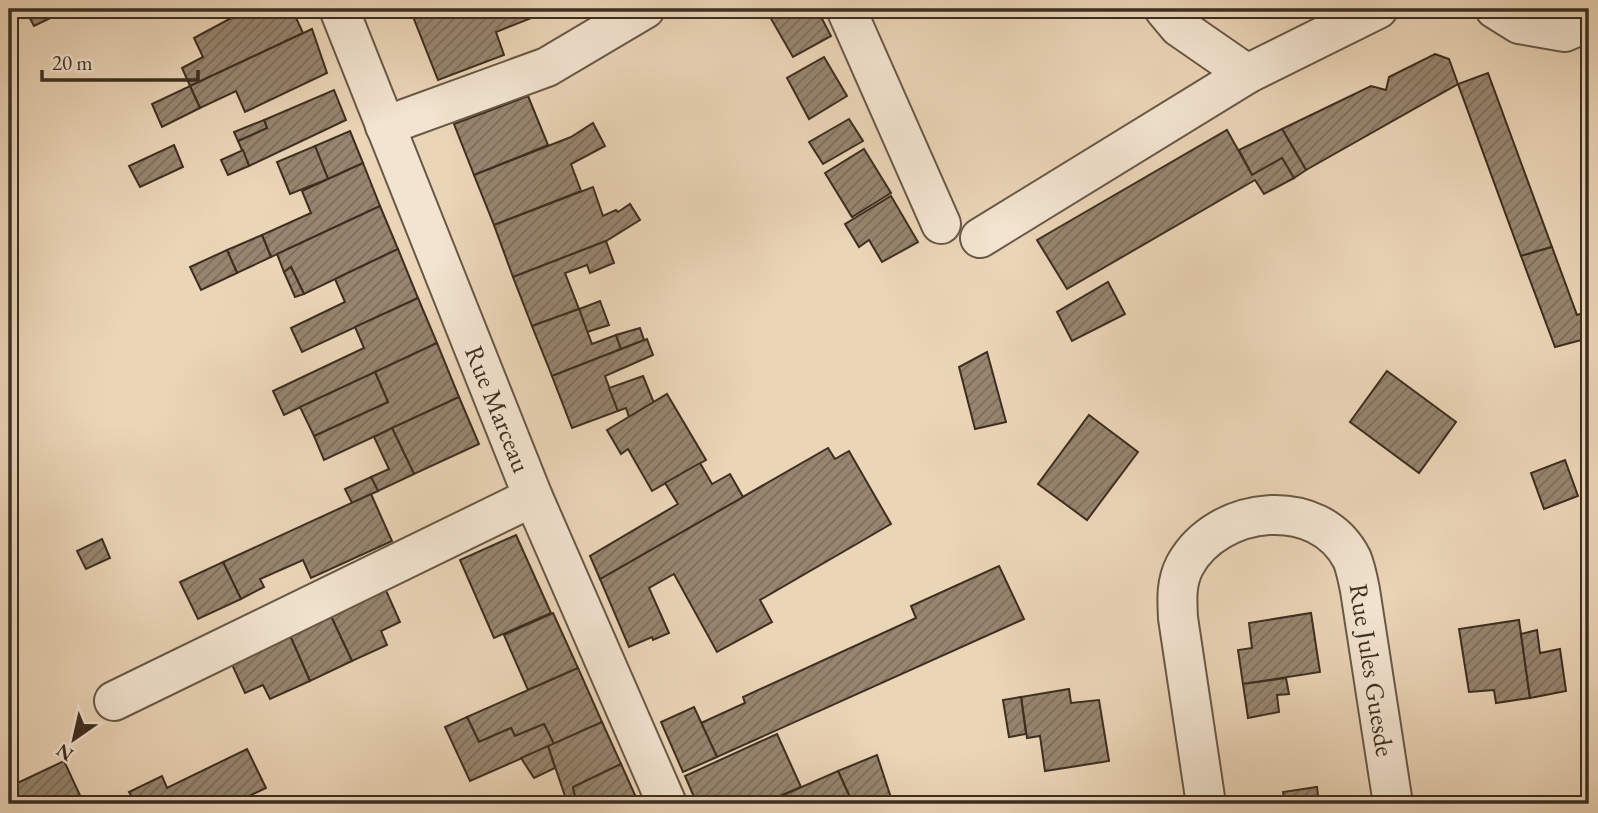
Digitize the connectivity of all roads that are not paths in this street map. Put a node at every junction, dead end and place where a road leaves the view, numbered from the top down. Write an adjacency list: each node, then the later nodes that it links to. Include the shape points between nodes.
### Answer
1 (339, 9): 9 (street, Rue Marceau)
2 (645, 9): 9 (street, via 547,67)
3 (846, 9): 10 (street)
4 (1164, 9): 8 (street, via 1179,27)
5 (1378, 9): 8 (street)
6 (1495, 9): 7 (street, via 1519,24 1565,32)
7 (1589, 21)
8 (1247, 74): 11 (street)
9 (385, 126): 12 (street, Rue Marceau)
10 (940, 223)
11 (980, 237)
12 (533, 497): 13 (street); 14 (street, Rue Marceau)
13 (114, 701)
14 (667, 804)
15 (1206, 804): 16 (street, Rue Jules Guesde, via 1178,618 1180,577 1195,552 1219,530 1247,517 1280,514 1312,523 1351,558)
16 (1393, 804)

